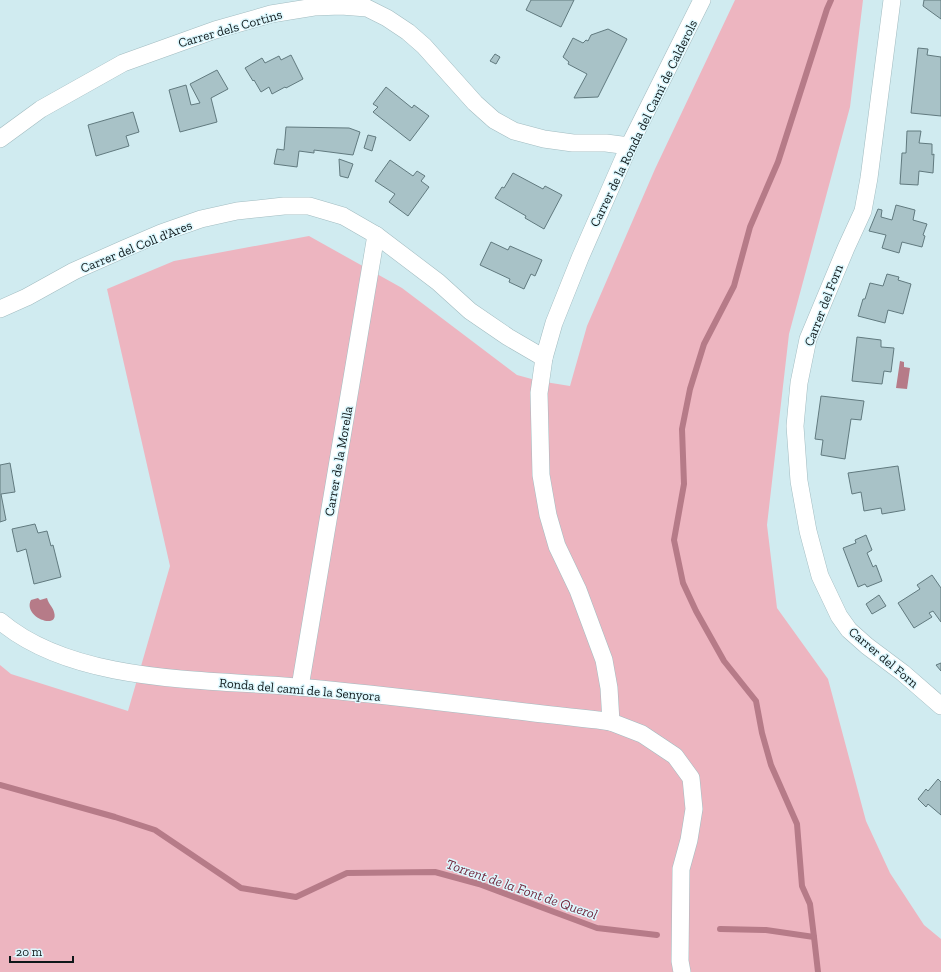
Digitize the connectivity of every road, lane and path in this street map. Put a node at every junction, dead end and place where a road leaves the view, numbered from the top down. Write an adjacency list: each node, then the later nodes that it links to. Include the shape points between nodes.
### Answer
1 (702, 0): 4 (street, Carrer de la Ronda del Camí de Calderols)
2 (892, 0): 10 (street, Carrer del Forn, via 863,211 808,338 799,383 795,426 799,481 808,531 820,576 839,616 867,646)
3 (0, 139): 4 (street, Carrer dels Cortins, via 41,109 123,63 215,30 271,14 314,7 341,6 367,8 408,32 424,46 475,103 494,120 514,131 573,143)
4 (629, 146): 7 (street, Carrer de la Ronda del Camí de Calderols, via 580,258 554,323)
5 (376, 235): 6 (street, Carrer del Coll d'Ares, via 343,216 309,206 237,211 201,219 161,233); 7 (street, Carrer del Coll d'Ares, via 438,282 470,311); 9 (street, Carrer de la Morella)
6 (0, 309)
7 (544, 358): 11 (street, Carrer de la Ronda del Camí de Calderols, via 539,393 539,431 541,475 548,515 557,546 578,590 604,660)
8 (0, 621): 9 (street, Ronda del camí de la Senyora, via 25,639 49,651 80,662 120,671 175,679)
9 (300, 687): 11 (street, Ronda del camí de la Senyora)
10 (941, 706)
11 (611, 722): 12 (street, via 642,734 675,756 691,778 694,809 681,869)
12 (682, 972)

